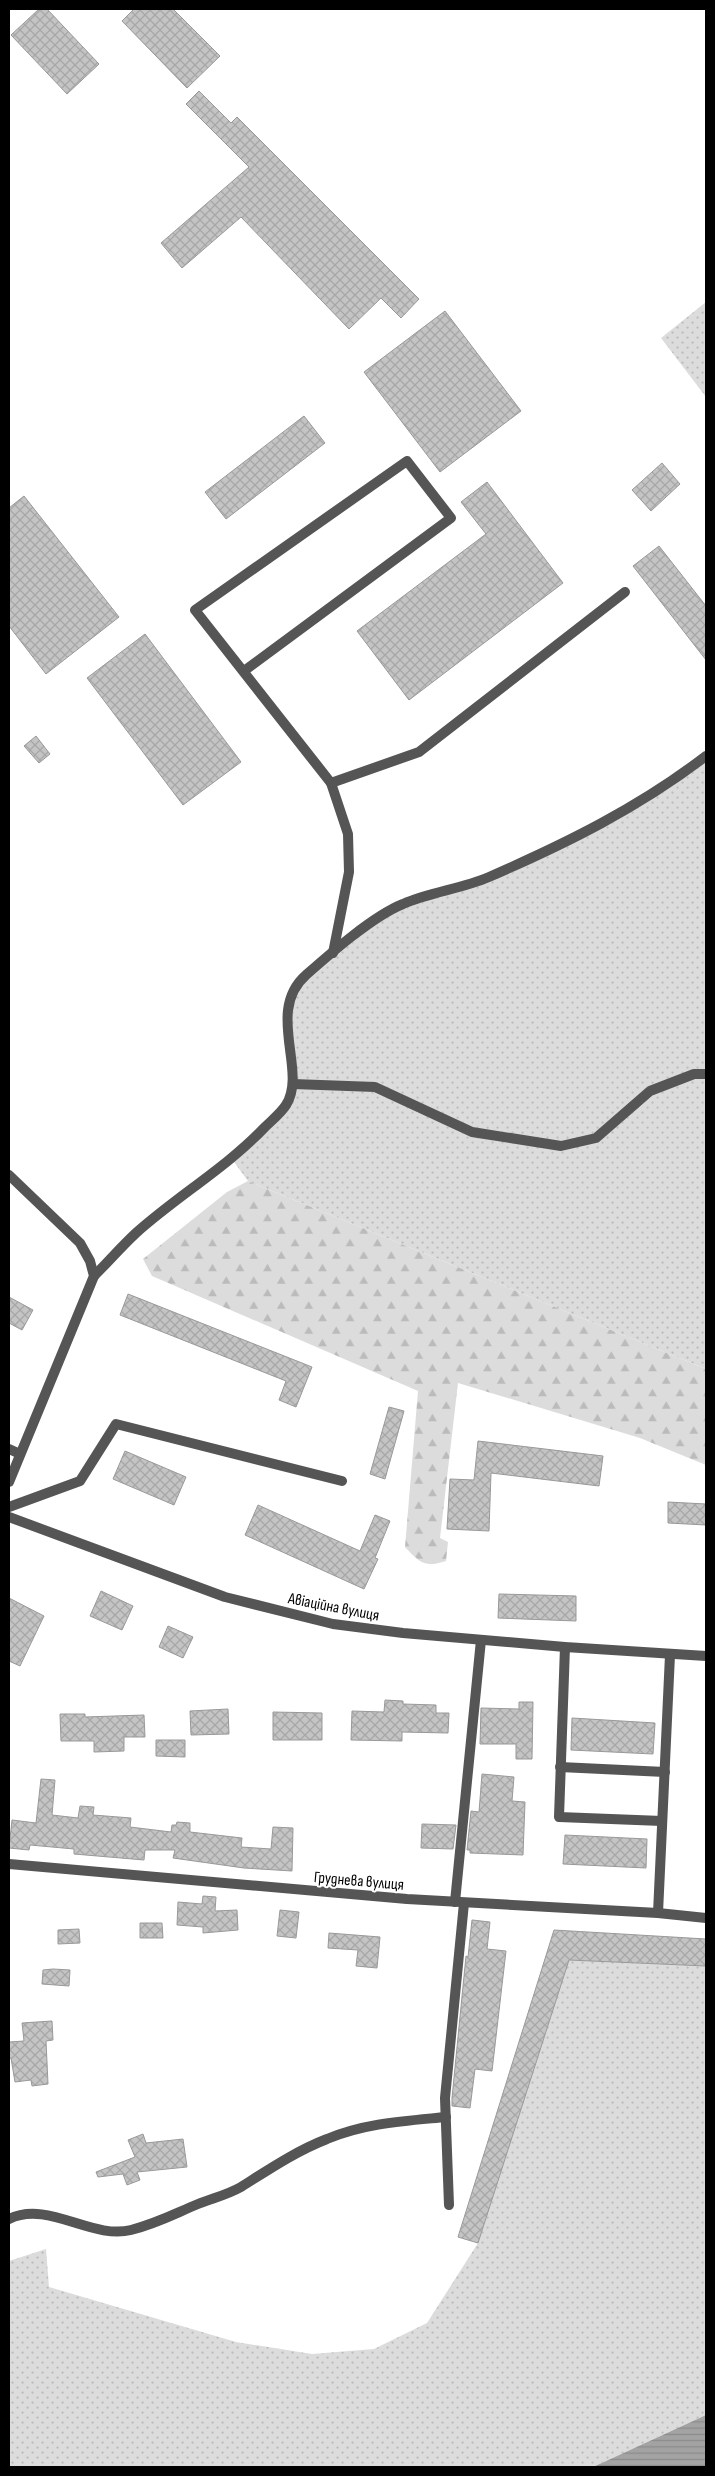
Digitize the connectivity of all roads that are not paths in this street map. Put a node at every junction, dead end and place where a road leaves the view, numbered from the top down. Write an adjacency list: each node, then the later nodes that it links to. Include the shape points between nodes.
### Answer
1 (625, 592): 4 (street, via 418,752)
2 (244, 671): 2 (street, via 195,610 407,462 451,518); 4 (street)
3 (706, 756): 5 (street, via 666,787 610,821 486,878 402,904)
4 (331, 783): 5 (street, via 348,834 349,872)
5 (333, 953): 7 (street, via 292,991 288,1038)
6 (706, 1074): 7 (street, via 694,1074 650,1091 596,1138 561,1146 472,1132 374,1087)
7 (293, 1084): 9 (street, via 286,1105 251,1142 136,1233)
8 (9, 1175): 9 (street, via 80,1243)
9 (94, 1276): 11 (street)
10 (9, 1448): 11 (street)
11 (20, 1454): 13 (street)
12 (342, 1481): 14 (street, via 116,1424 80,1481)
13 (9, 1482)
14 (9, 1507)
15 (9, 1517): 16 (street, Авіаційна вулиця, via 225,1597 333,1624)
16 (481, 1640): 17 (street, Авіаційна вулиця); 24 (street)
17 (565, 1647): 18 (street, Авіаційна вулиця); 20 (street)
18 (670, 1655): 19 (street, Авіаційна вулиця); 21 (street)
19 (706, 1656)
20 (560, 1767): 21 (street); 22 (street, via 558,1817)
21 (665, 1772): 22 (street)
22 (662, 1821): 25 (street)
23 (9, 1864): 24 (street, Груднева вулиця)
24 (460, 1903): 25 (street, Груднева вулиця); 27 (street)
25 (658, 1913): 26 (street, Груднева вулиця)
26 (706, 1918)
27 (446, 2117): 28 (street); 29 (street, via 375,2124 326,2139 264,2171 223,2197 199,2204 164,2221 119,2233 44,2215)
28 (449, 2205)
29 (9, 2219)

